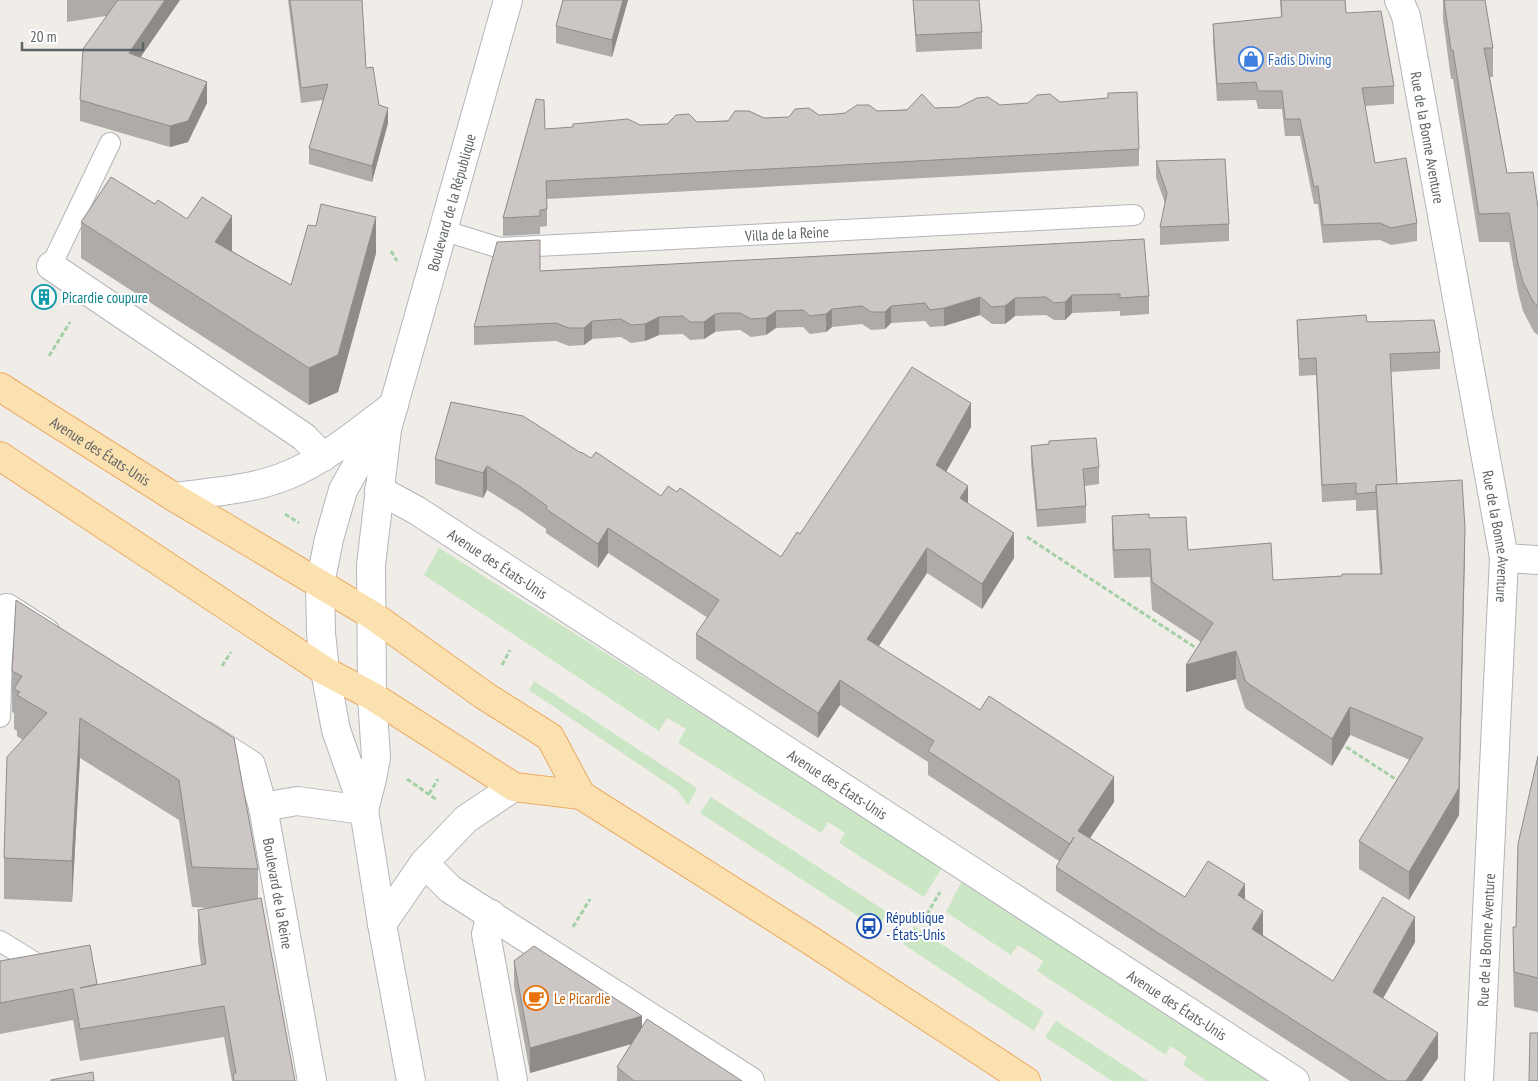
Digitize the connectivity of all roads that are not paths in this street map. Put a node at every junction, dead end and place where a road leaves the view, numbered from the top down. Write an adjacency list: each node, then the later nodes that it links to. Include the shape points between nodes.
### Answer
1 (508, 0): 5 (street, Boulevard de la République)
2 (1398, 0): 13 (street, Rue de la Bonne Aventure, via 1406,16)
3 (110, 143): 6 (lane)
4 (1134, 215): 5 (lane, Villa de la Reine, via 500,248)
5 (442, 230): 8 (street, Boulevard de la République)
6 (51, 266): 10 (street, via 304,437)
7 (3, 389): 12 (main road, Avenue des États-Unis)
8 (391, 417): 10 (street); 11 (street, Boulevard de la République); 15 (street, Boulevard de la République, via 343,490)
9 (2, 457): 19 (main road, Avenue des États-Unis)
10 (323, 457): 12 (street, via 287,476 245,488)
11 (379, 490): 17 (street, Boulevard de la République, via 371,565); 37 (street, Avenue des États-Unis, via 416,510)
12 (174, 497): 15 (main road, Avenue des États-Unis)
13 (1504, 558): 14 (street); 38 (street, Rue de la Bonne Aventure)
14 (1538, 560)
15 (320, 584): 17 (main road, Avenue des États-Unis); 19 (street, Boulevard de la République)
16 (7, 608): 18 (street); 21 (lane)
17 (372, 615): 20 (street, Boulevard de la République); 24 (main road, Avenue des États-Unis, via 485,696 550,737)
18 (64, 645)
19 (325, 671): 20 (main road, Avenue des États-Unis); 26 (street, via 336,730)
20 (372, 696): 23 (main road, Avenue des États-Unis); 26 (street, via 376,758)
21 (0, 717)
22 (186, 723): 25 (street, via 251,765)
23 (514, 787): 24 (main road, Avenue des États-Unis); 27 (street, via 466,819)
24 (581, 794): 36 (main road, Avenue des États-Unis)
25 (263, 807): 26 (street, via 298,801); 32 (street, Boulevard de la Reine)
26 (364, 810): 29 (street)
27 (424, 862): 28 (street, via 450,889); 29 (street)
28 (491, 914): 34 (street, via 486,934); 35 (street)
29 (382, 924): 33 (street)
30 (0, 941): 31 (lane)
31 (34, 962)
32 (312, 1081)
33 (411, 1081)
34 (514, 1081)
35 (750, 1081)
36 (1026, 1081)
37 (1295, 1081)
38 (1479, 1081)

